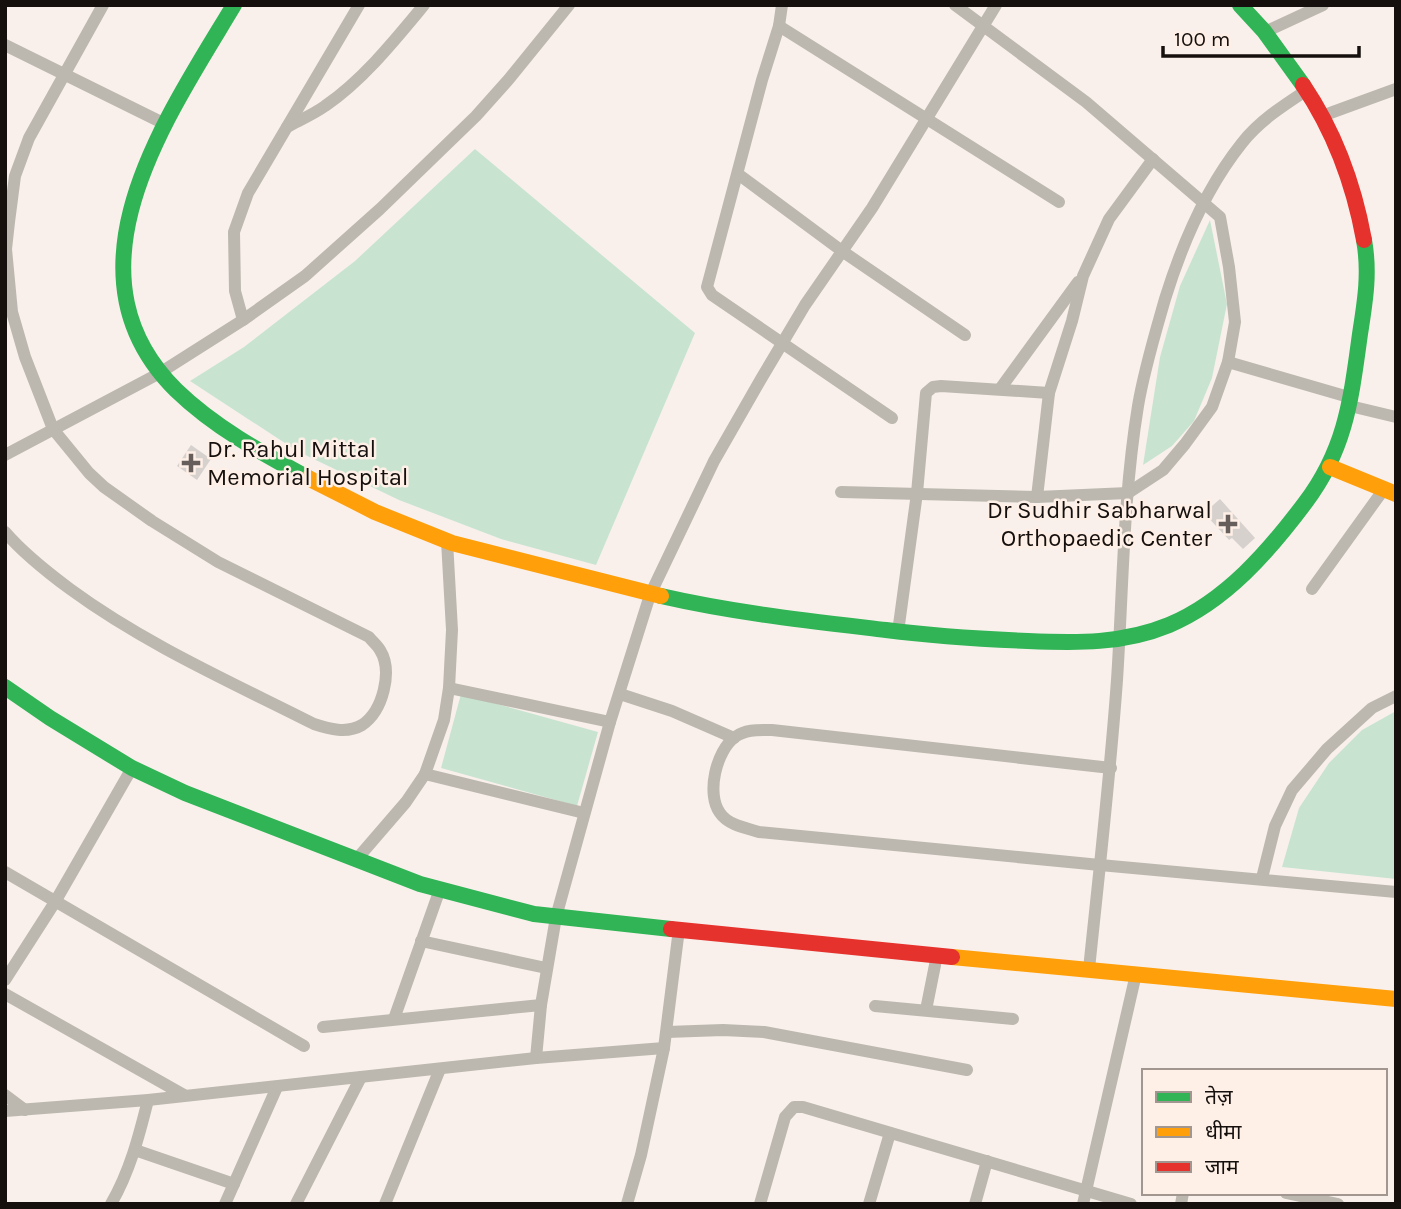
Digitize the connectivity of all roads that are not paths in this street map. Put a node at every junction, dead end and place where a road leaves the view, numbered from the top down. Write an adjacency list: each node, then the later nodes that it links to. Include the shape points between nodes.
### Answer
1 (103, 5): 15 (street)
2 (234, 5): 20 (street)
3 (359, 5): 21 (street)
4 (424, 5): 21 (street, via 349,87)
5 (569, 5): 29 (street, via 476,116 380,209 305,275)
6 (782, 5): 11 (street)
7 (955, 5): 12 (street)
8 (996, 5): 12 (street)
9 (1240, 5): 13 (street)
10 (1323, 5): 13 (street)
11 (779, 26): 19 (street); 24 (street)
12 (985, 26): 19 (street); 22 (street)
13 (1265, 32): 17 (street)
14 (5, 45): 15 (street)
15 (63, 74): 20 (street); 23 (street)
16 (1396, 89): 18 (street)
17 (1307, 90): 18 (street); 26 (street, via 1273,113 1243,142)
18 (1322, 116): 36 (street, via 1355,197 1368,264)
19 (926, 120): 25 (street); 27 (street)
20 (165, 124): 33 (street, via 133,193 123,240 124,290 135,331)
21 (287, 127): 29 (street, via 248,192 233,232 236,291)
22 (1153, 159): 26 (street); 28 (street, via 1109,219)
23 (10, 173): 39 (street, via 6,249 12,312)
24 (738, 174): 27 (street); 31 (street, via 707,287)
25 (1059, 202)
26 (1204, 204): 32 (street, via 1220,217 1230,267 1235,322); 45 (street, via 1174,270 1156,331 1139,404)
27 (842, 251): 30 (street); 31 (street)
28 (1083, 276): 34 (street); 35 (street)
29 (243, 320): 33 (street)
30 (965, 335)
31 (783, 343): 38 (street); 50 (street, via 715,461)
32 (1228, 362): 36 (street); 45 (street, via 1212,407 1185,444 1163,470)
33 (159, 374): 39 (street); 48 (street, via 245,443 318,484)
34 (1000, 389): 35 (street); 44 (street, via 941,386 926,393)
35 (1049, 393): 46 (street)
36 (1351, 402): 37 (street); 41 (street)
37 (1396, 417)
38 (892, 418)
39 (53, 429): 40 (street); 47 (street, via 104,487 152,521 218,562 369,637 385,665 379,704 362,725 334,730 314,724 118,622 55,577)
40 (5, 455)
41 (1330, 467): 42 (street); 52 (street, via 1281,536 1242,577 1203,606 1153,631)
42 (1390, 491): 49 (street)
43 (841, 492): 44 (street)
44 (917, 493): 46 (street); 51 (street)
45 (1128, 493): 46 (street); 52 (street)
46 (1037, 497)
47 (5, 532)
48 (447, 541): 50 (street); 54 (street, via 452,618)
49 (1312, 589)
50 (650, 595): 51 (street, via 755,615); 55 (street)
51 (898, 632): 52 (street, via 1077,643)
52 (1120, 639): 60 (street)
53 (5, 687): 59 (street)
54 (449, 688): 57 (street); 61 (street, via 444,720)
55 (620, 694): 57 (street); 58 (street)
56 (1396, 696): 66 (street, via 1372,708 1292,790 1275,826)
57 (610, 722): 62 (street)
58 (734, 738): 60 (street, via 751,730 772,730); 64 (street, via 714,775 713,795 720,814 736,825)
59 (132, 768): 63 (street); 69 (street)
60 (1111, 768): 64 (street)
61 (425, 774): 62 (street); 63 (street)
62 (584, 813): 70 (street)
63 (356, 860): 67 (street)
64 (1100, 866): 66 (street); 75 (street)
65 (5, 872): 69 (street)
66 (1262, 878): 68 (street)
67 (440, 889): 70 (street); 72 (street)
68 (1396, 892)
69 (55, 902): 77 (street); 87 (street)
70 (556, 917): 71 (street); 74 (street)
71 (679, 929): 73 (street); 86 (street)
72 (421, 942): 74 (street); 83 (street)
73 (937, 955): 75 (street); 82 (street)
74 (546, 968): 80 (street)
75 (1089, 970): 76 (street)
76 (1136, 974): 79 (street); 104 (street)
77 (5, 980)
78 (5, 994): 95 (street)
79 (1396, 999)
80 (541, 1005): 83 (street); 89 (street)
81 (875, 1006): 82 (street)
82 (926, 1010): 84 (street)
83 (394, 1018): 85 (street)
84 (1013, 1019)
85 (323, 1027)
86 (667, 1032): 88 (street); 91 (street, via 764,1032)
87 (303, 1046)
88 (664, 1048): 89 (street); 105 (street)
89 (536, 1058): 90 (street)
90 (440, 1069): 92 (street); 109 (street)
91 (967, 1070)
92 (361, 1077): 93 (street); 108 (street)
93 (277, 1087): 95 (street); 102 (street)
94 (5, 1095): 97 (street)
95 (184, 1095): 96 (street)
96 (148, 1100): 97 (street); 100 (street)
97 (25, 1110): 98 (street)
98 (5, 1111)
99 (890, 1133): 101 (street); 110 (street, via 794,1107 785,1116); 111 (street)
100 (135, 1150): 102 (street); 106 (street)
101 (987, 1161): 104 (street); 112 (street)
102 (234, 1184): 107 (street)
103 (1295, 1195): 114 (street)
104 (1084, 1198): 113 (street)
105 (632, 1203)
106 (111, 1204)
107 (225, 1204)
108 (296, 1204)
109 (385, 1204)
110 (760, 1204)
111 (869, 1204)
112 (975, 1204)
113 (1131, 1204)
114 (1338, 1204)

